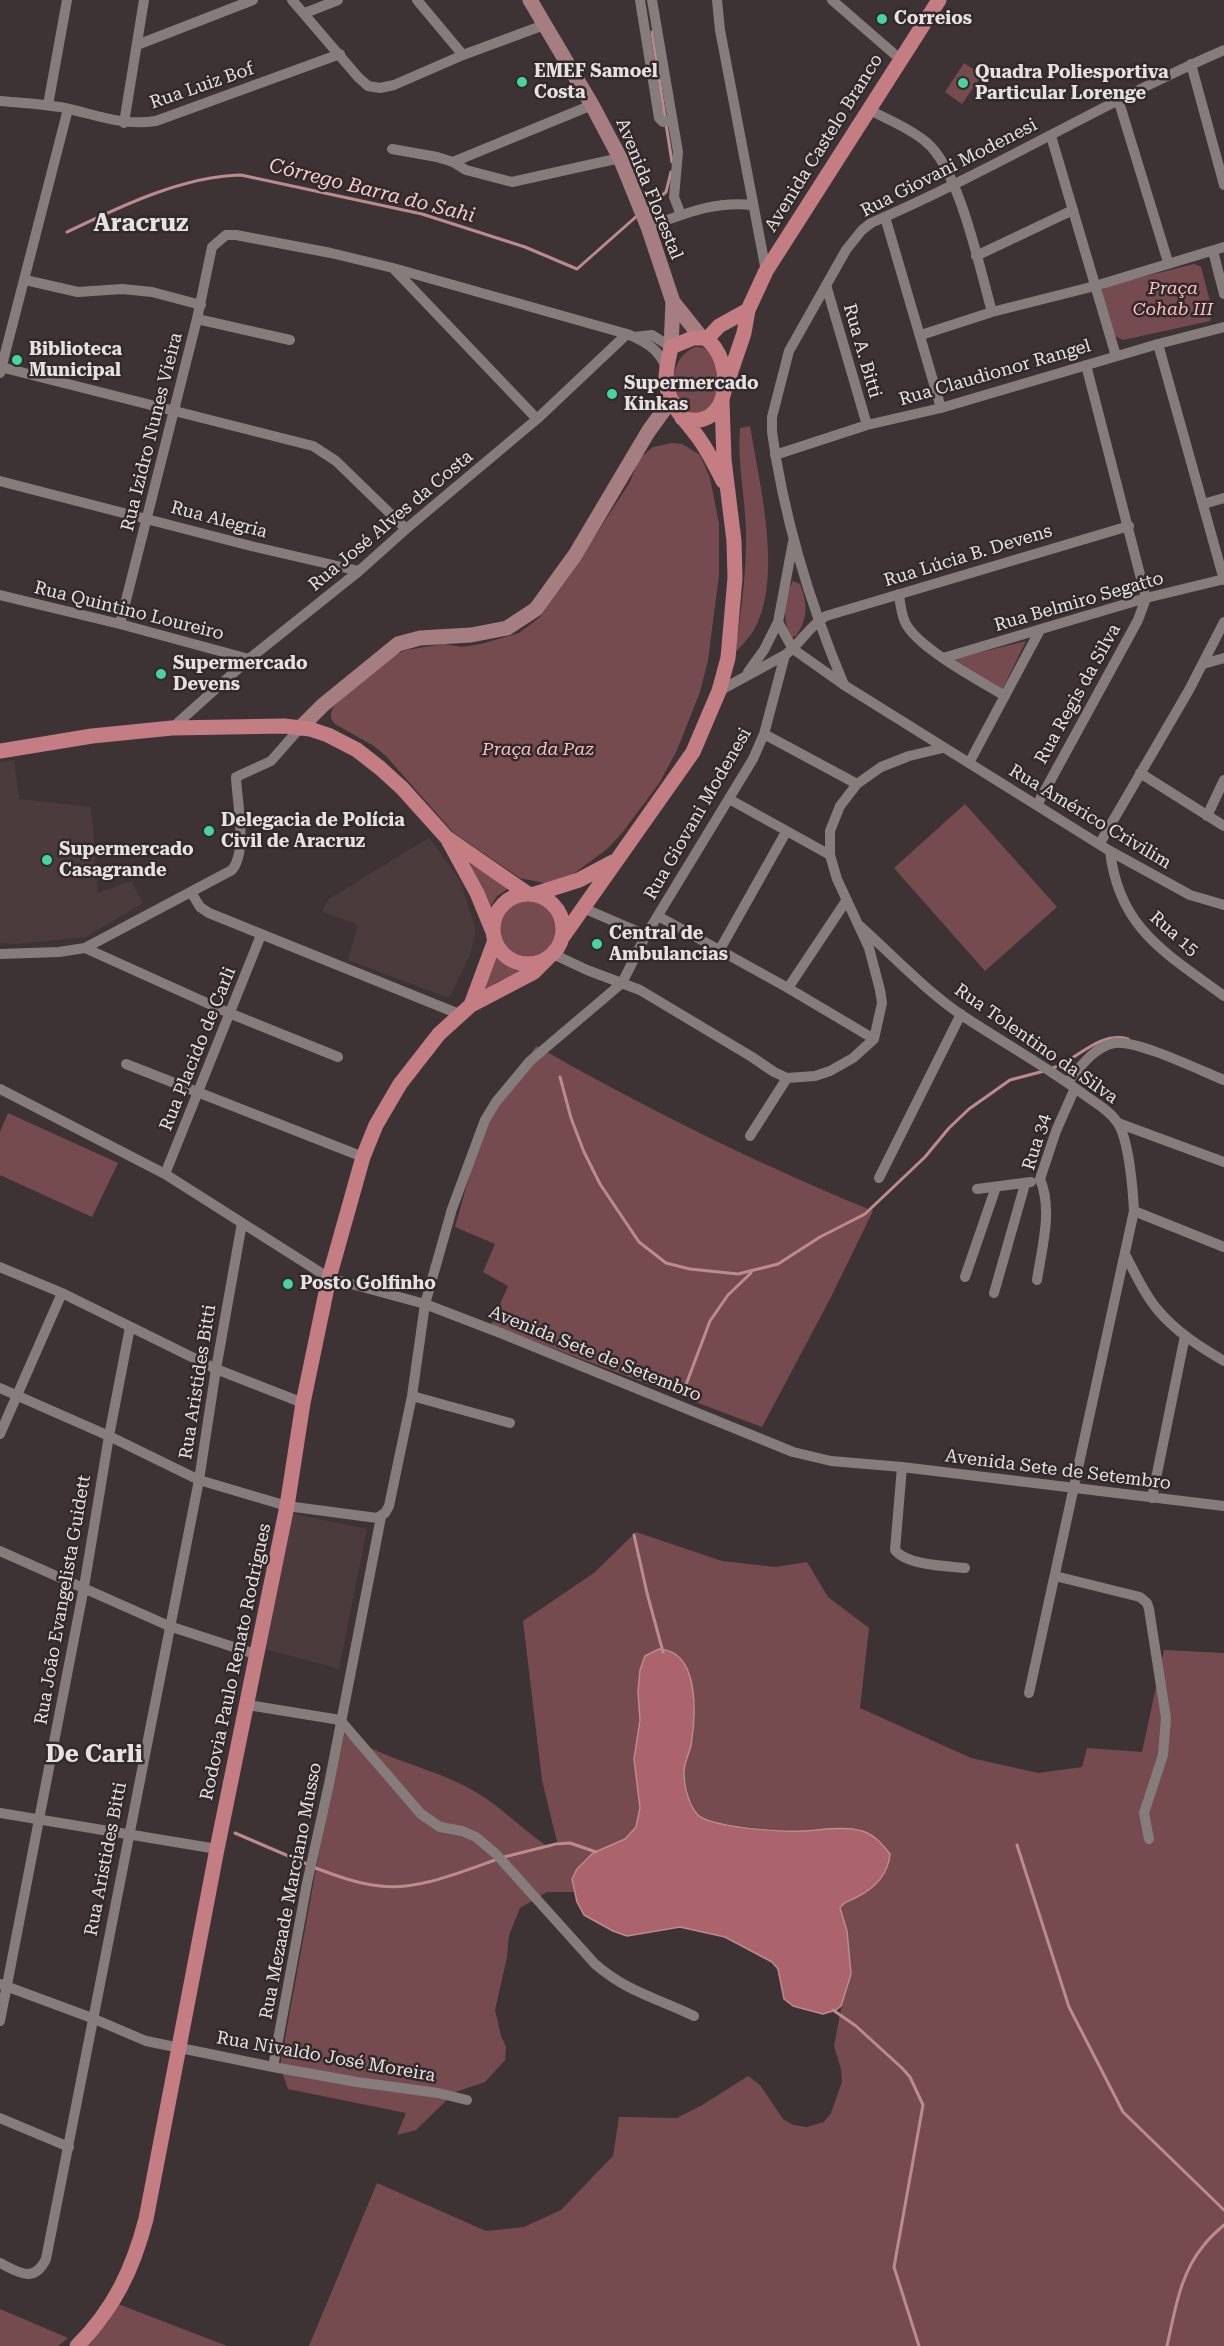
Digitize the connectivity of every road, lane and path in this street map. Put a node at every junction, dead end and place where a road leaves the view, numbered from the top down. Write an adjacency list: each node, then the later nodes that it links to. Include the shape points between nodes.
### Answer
1 (66, 0): 23 (street)
2 (144, 0): 15 (street)
3 (253, 0): 15 (street)
4 (292, 0): 13 (street)
5 (338, 0): 13 (street)
6 (417, 0): 18 (street)
7 (530, 0): 14 (street, Avenida Florestal)
8 (640, 0): 27 (street, via 659,118 663,122)
9 (652, 0): 27 (street)
10 (717, 0): 35 (street)
11 (832, 0): 19 (street)
12 (939, 0): 19 (main road, Avenida Castelo Branco)
13 (305, 13): 17 (street)
14 (544, 25): 18 (street); 24 (street, Avenida Florestal)
15 (137, 45): 28 (street)
16 (1224, 50): 20 (street, Rua Giovani Modenesi)
17 (340, 54): 18 (street, via 368,86 380,88); 28 (street, Rua Luiz Bof, via 156,121)
18 (463, 55)
19 (900, 59): 26 (main road, Avenida Castelo Branco)
20 (1191, 64): 21 (street, Rua Giovani Modenesi); 34 (street)
21 (1118, 99): 29 (street, Rua Giovani Modenesi); 43 (street)
22 (0, 101): 23 (street, Rua Luiz Bof)
23 (48, 105): 25 (street, Rua Luiz Bof)
24 (592, 105): 31 (street, Avenida Florestal); 32 (street)
25 (68, 109): 28 (street, Rua Luiz Bof); 46 (street)
26 (870, 110): 33 (street, via 927,142); 45 (main road, Avenida Castelo Branco)
27 (672, 120): 37 (street, via 678,152 674,197)
28 (124, 123)
29 (1051, 136): 33 (street, Rua Giovani Modenesi); 36 (street)
30 (392, 149): 32 (street)
31 (620, 158): 32 (street, via 512,182 466,170); 39 (street, Avenida Florestal)
32 (453, 162)
33 (955, 183): 38 (street, Rua Giovani Modenesi); 42 (street)
34 (1224, 185)
35 (752, 205): 37 (street, via 718,204); 45 (street)
36 (1073, 210): 42 (street); 48 (street)
37 (681, 215): 39 (street)
38 (885, 217): 47 (street, Rua Giovani Modenesi, via 862,230); 56 (street)
39 (648, 227): 50 (street, Avenida Florestal)
40 (1224, 247): 41 (street)
41 (1213, 251): 43 (street); 49 (street)
42 (976, 256): 53 (street)
43 (1168, 262): 48 (street)
44 (393, 268): 51 (street, Rua Izidro Nunes Vieira, via 226,235 212,247); 57 (street); 71 (street)
45 (766, 271): 52 (main road, Avenida Castelo Branco)
46 (25, 280): 51 (street, via 78,292 152,292); 65 (street)
47 (826, 285): 72 (street, Rua A. Bitti); 73 (street, Rua Giovani Modenesi, via 789,351 772,417)
48 (1095, 286): 53 (street); 62 (street)
49 (1224, 294)
50 (673, 302): 58 (street, Avenida Florestal); 61 (street, Avenida Florestal)
51 (201, 305): 54 (street, Rua Izidro Nunes Vieira)
52 (748, 310): 58 (main road); 66 (main road, Avenida Castelo Branco)
53 (992, 312): 56 (street)
54 (197, 319): 59 (street); 69 (street, Rua Izidro Nunes Vieira)
55 (1224, 327): 60 (street, Rua Claudionor Rangel)
56 (921, 334): 68 (street)
57 (630, 336): 61 (street, via 652,335); 64 (street, via 657,352); 71 (street, Rua José Alves da Costa)
58 (704, 338): 61 (main road); 66 (main road, via 716,349 723,364)
59 (291, 340)
60 (1158, 344): 62 (street, Rua Claudionor Rangel); 77 (street)
61 (671, 347): 64 (main road)
62 (1116, 356): 63 (street, Rua Claudionor Rangel)
63 (1086, 365): 68 (street, Rua Claudionor Rangel); 79 (street)
64 (667, 369): 67 (main road)
65 (1, 371): 69 (street)
66 (723, 395): 70 (main road, via 716,410 706,418); 75 (main road, Avenida Castelo Branco, via 721,429)
67 (671, 400): 70 (main road); 104 (street, via 575,555 536,609 507,628 398,644)
68 (941, 408): 72 (street, Rua Claudionor Rangel)
69 (174, 410): 78 (street, Rua Izidro Nunes Vieira); 80 (street, via 314,446 336,461)
70 (682, 418): 75 (main road)
71 (537, 419): 80 (street, Rua José Alves da Costa)
72 (867, 425): 73 (street, Rua Claudionor Rangel)
73 (775, 455): 81 (street, Rua Giovani Modenesi)
74 (0, 481): 78 (street, Rua Alegria)
75 (727, 489): 101 (main road, Avenida Castelo Branco, via 735,578 728,658)
76 (1224, 498): 77 (street)
77 (1203, 504): 84 (street)
78 (148, 518): 82 (street, Rua Alegria); 92 (street, Rua Izidro Nunes Vieira)
79 (1129, 525): 86 (street, Rua Lúcia B. Devens); 88 (street)
80 (406, 529): 82 (street, Rua José Alves da Costa)
81 (794, 539): 83 (street); 85 (street, Rua Giovani Modenesi)
82 (359, 571): 97 (street, Rua José Alves da Costa)
83 (804, 578): 85 (street, via 793,575); 89 (street)
84 (1224, 579): 88 (street, Rua Belmiro Segatto)
85 (785, 581): 90 (street, Rua Giovani Modenesi)
86 (899, 594): 89 (street, Rua Lúcia B. Devens); 95 (street, via 905,623)
87 (0, 595): 92 (street, Rua Quintino Loureiro)
88 (1146, 598): 93 (street, Rua Belmiro Segatto); 113 (street, Rua Regis da Silva, via 1138,620)
89 (818, 621): 94 (street); 100 (street)
90 (778, 622): 94 (street); 99 (street, Rua Giovani Modenesi)
91 (1224, 622): 98 (street)
92 (120, 624): 97 (street, Rua Quintino Loureiro)
93 (1040, 630): 95 (street, Rua Belmiro Segatto); 102 (street)
94 (789, 652): 99 (street); 100 (street, Rua Américo Crivilim); 105 (street, Rua Giovani Modenesi)
95 (943, 658): 102 (street)
96 (1224, 658): 98 (street)
97 (249, 659): 103 (street, Rua José Alves da Costa)
98 (1203, 664): 109 (street)
99 (746, 675): 101 (street)
100 (844, 685): 106 (street, Rua Américo Crivilim)
101 (719, 691): 121 (main road, Avenida Castelo Branco, via 693,752)
102 (1005, 696): 108 (street)
103 (172, 728): 104 (main road); 107 (main road)
104 (300, 728): 117 (main road, via 340,740 380,768); 122 (street, via 271,761 236,777 239,862 232,870)
105 (764, 734): 111 (street); 112 (street, Rua Giovani Modenesi)
106 (943, 748): 108 (street, Rua Américo Crivilim); 111 (street, via 880,767)
107 (0, 751)
108 (969, 763): 113 (street, Rua Américo Crivilim)
109 (1140, 773): 114 (street); 118 (street)
110 (1224, 780): 114 (street)
111 (857, 784): 120 (street, via 840,806 830,831)
112 (729, 799): 116 (street); 127 (street, Rua Giovani Modenesi)
113 (1036, 805): 118 (street, Rua Américo Crivilim)
114 (1207, 816): 115 (street)
115 (1224, 826)
116 (786, 832): 120 (street); 134 (street)
117 (447, 838): 123 (main road); 131 (main road, via 477,893)
118 (1100, 843): 119 (street, Rua Américo Crivilim)
119 (1110, 851): 125 (street, Rua Américo Crivilim, via 1190,894); 139 (street, Rua 15, via 1118,890 1133,919 1152,940)
120 (830, 855): 124 (street)
121 (615, 860): 123 (main road, Avenida Castelo Branco, via 579,880); 126 (main road, Avenida Castelo Branco)
122 (191, 892): 129 (street, via 209,913); 133 (street)
123 (532, 894): 131 (main road, via 510,898 502,905 493,922); 132 (main road, via 548,900 558,910)
124 (846, 901): 128 (street); 138 (street)
125 (1224, 905)
126 (583, 908): 130 (street); 132 (main road, Avenida Castelo Branco)
127 (658, 916): 130 (street, Rua Giovani Modenesi); 134 (street)
128 (860, 926): 142 (street, Rua Tolentino da Silva); 143 (street, via 880,990 880,1019)
129 (261, 935): 140 (street); 141 (street, Rua Placido de Carli)
130 (646, 935): 137 (street, Rua Giovani Modenesi)
131 (494, 936): 136 (main road, via 502,953 514,961 535,964); 140 (main road)
132 (562, 938): 136 (main road)
133 (85, 948): 135 (street); 141 (street)
134 (719, 951): 138 (street)
135 (0, 954)
136 (551, 956): 137 (street); 140 (main road, via 534,972)
137 (622, 983): 146 (street); 171 (street, Rua Mezaade Marciano Musso, via 530,1061 484,1120)
138 (788, 988): 143 (street)
139 (1224, 996)
140 (465, 1009): 153 (main road, Rodovia Paulo Renato Rodrigues, via 400,1084)
141 (229, 1013): 144 (street); 150 (street, Rua Placido de Carli)
142 (961, 1014): 148 (street, Rua Tolentino da Silva); 156 (street)
143 (874, 1039): 146 (street, via 853,1058 830,1071)
144 (338, 1057)
145 (126, 1064): 150 (street)
146 (787, 1078): 152 (street)
147 (1224, 1080): 148 (street, Rua 34, via 1151,1051 1114,1043 1098,1050 1081,1065)
148 (1072, 1085): 151 (street, Rua Tolentino da Silva); 157 (street, Rua 34)
149 (0, 1089): 155 (street, Avenida Sete de Setembro)
150 (199, 1094): 153 (street); 155 (street, Rua Placido de Carli)
151 (1118, 1123): 154 (street); 161 (street, Rua Tolentino da Silva, via 1133,1185)
152 (750, 1137)
153 (363, 1157): 167 (main road, Rodovia Paulo Renato Rodrigues)
154 (1224, 1162)
155 (165, 1174): 162 (street, Avenida Sete de Setembro)
156 (879, 1178)
157 (1040, 1179): 158 (street); 168 (street, Rua 34, via 1046,1207)
158 (1025, 1184): 159 (street); 170 (street)
159 (996, 1187): 160 (street); 166 (street)
160 (977, 1189)
161 (1134, 1211): 163 (street); 164 (street, Rua Tolentino da Silva)
162 (242, 1223): 167 (street, Avenida Sete de Setembro); 175 (street, Rua Aristides Bitti)
163 (1224, 1247)
164 (1126, 1256): 173 (street, via 1155,1308); 185 (street, Rua Tolentino da Silva)
165 (0, 1267): 169 (street)
166 (965, 1277)
167 (329, 1278): 171 (street, Avenida Sete de Setembro); 179 (main road, Rodovia Paulo Renato Rodrigues)
168 (1037, 1280)
169 (62, 1293): 172 (street); 177 (street)
170 (994, 1293)
171 (425, 1304): 178 (street, Rua Mezaade Marciano Musso); 183 (street, Avenida Sete de Setembro, via 793,1452 831,1461)
172 (130, 1327): 175 (street); 182 (street, Rua João Evangelista Guidett)
173 (1185, 1336): 174 (street); 186 (street)
174 (1224, 1361)
175 (216, 1369): 179 (street); 184 (street, Rua Aristides Bitti)
176 (0, 1388): 177 (street)
177 (17, 1395): 181 (street); 182 (street)
178 (412, 1395): 180 (street); 189 (street, Rua Mezaade Marciano Musso, via 388,1506)
179 (303, 1403): 187 (main road, Rodovia Paulo Renato Rodrigues)
180 (510, 1423)
181 (0, 1434)
182 (109, 1436): 184 (street); 193 (street, Rua João Evangelista Guidett)
183 (902, 1467): 185 (street, Avenida Sete de Setembro); 191 (street, via 895,1550 908,1560)
184 (199, 1480): 187 (street); 194 (street, Rua Aristides Bitti)
185 (1073, 1488): 186 (street, Avenida Sete de Setembro); 192 (street, Rua Tolentino da Silva)
186 (1152, 1498): 188 (street, Avenida Sete de Setembro)
187 (287, 1506): 189 (street); 195 (main road, Rodovia Paulo Renato Rodrigues)
188 (1224, 1506)
189 (381, 1517): 198 (street, Rua Mezaade Marciano Musso)
190 (0, 1551): 193 (street)
191 (964, 1568)
192 (1055, 1576): 196 (street, Rua Tolentino da Silva); 202 (street, via 1134,1595 1147,1603 1166,1729 1163,1755 1144,1813)
193 (84, 1587): 194 (street); 200 (street, Rua João Evangelista Guidett)
194 (169, 1626): 195 (street); 201 (street, Rua Aristides Bitti)
195 (258, 1655): 197 (main road, Rodovia Paulo Renato Rodrigues)
196 (1029, 1693)
197 (248, 1705): 198 (street); 203 (main road, Rodovia Paulo Renato Rodrigues)
198 (340, 1720): 205 (street, via 421,1814 440,1827 476,1838 496,1854 610,1978); 209 (street, Rua Mezaade Marciano Musso)
199 (0, 1814): 200 (street)
200 (38, 1821): 201 (street); 204 (street, Rua João Evangelista Guidett)
201 (128, 1836): 203 (street); 206 (street, Rua Aristides Bitti)
202 (1149, 1839)
203 (217, 1849): 208 (main road, Rodovia Paulo Renato Rodrigues)
204 (3, 1985): 206 (street, Rua Nivaldo José Moreira); 207 (street, Rua João Evangelista Guidett)
205 (694, 2016)
206 (92, 2018): 208 (street, Rua Nivaldo José Moreira, via 146,2041); 212 (street, Rua Aristides Bitti)
207 (0, 2021)
208 (179, 2047): 209 (street, Rua Nivaldo José Moreira); 214 (main road, Rodovia Paulo Renato Rodrigues, via 140,2242 117,2297 99,2325)
209 (273, 2067): 210 (street, Rua Nivaldo José Moreira)
210 (467, 2100)
211 (0, 2118): 212 (street)
212 (69, 2147): 213 (street, Rua Aristides Bitti, via 41,2268 23,2274)
213 (0, 2263)
214 (77, 2346)

